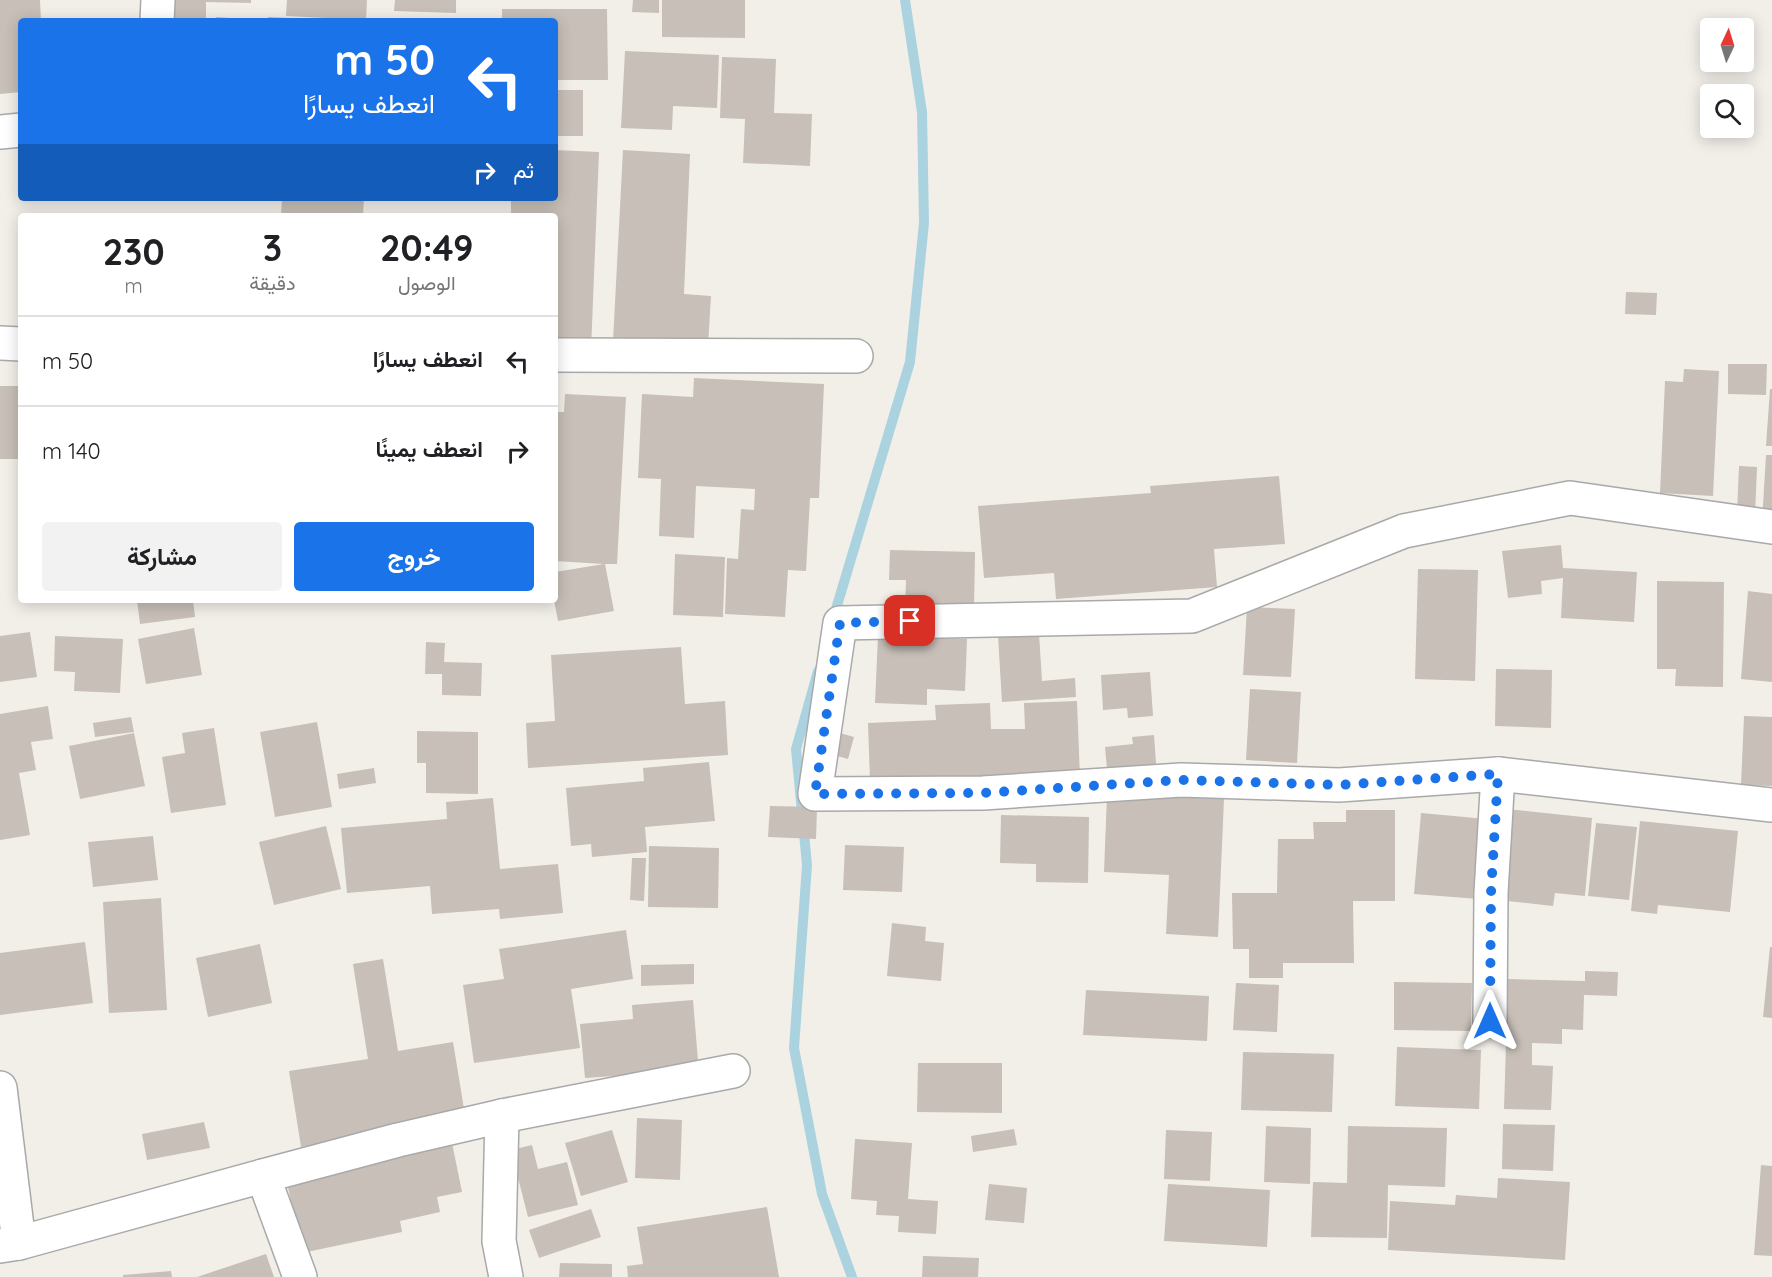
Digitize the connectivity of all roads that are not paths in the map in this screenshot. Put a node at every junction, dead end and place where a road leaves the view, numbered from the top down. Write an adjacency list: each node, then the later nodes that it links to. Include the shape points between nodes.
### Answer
1 (158, 0): 2 (street)
2 (157, 18)
3 (18, 130): 4 (street)
4 (0, 132)
5 (0, 343): 6 (street)
6 (18, 344)
7 (558, 355): 8 (street)
8 (856, 356)
9 (1772, 527): 10 (street, via 1570,498 1404,531 1192,616 840,623 815,794 983,793 1181,780 1340,785)
10 (1498, 774): 11 (street); 12 (street, via 1491,893)
11 (1772, 805)
12 (1490, 1021)
13 (733, 1071): 15 (street)
14 (0, 1088): 17 (street)
15 (502, 1116): 16 (street); 19 (street, via 499,1241)
16 (263, 1176): 17 (street); 18 (street)
17 (9, 1244)
18 (300, 1277)
19 (506, 1277)

